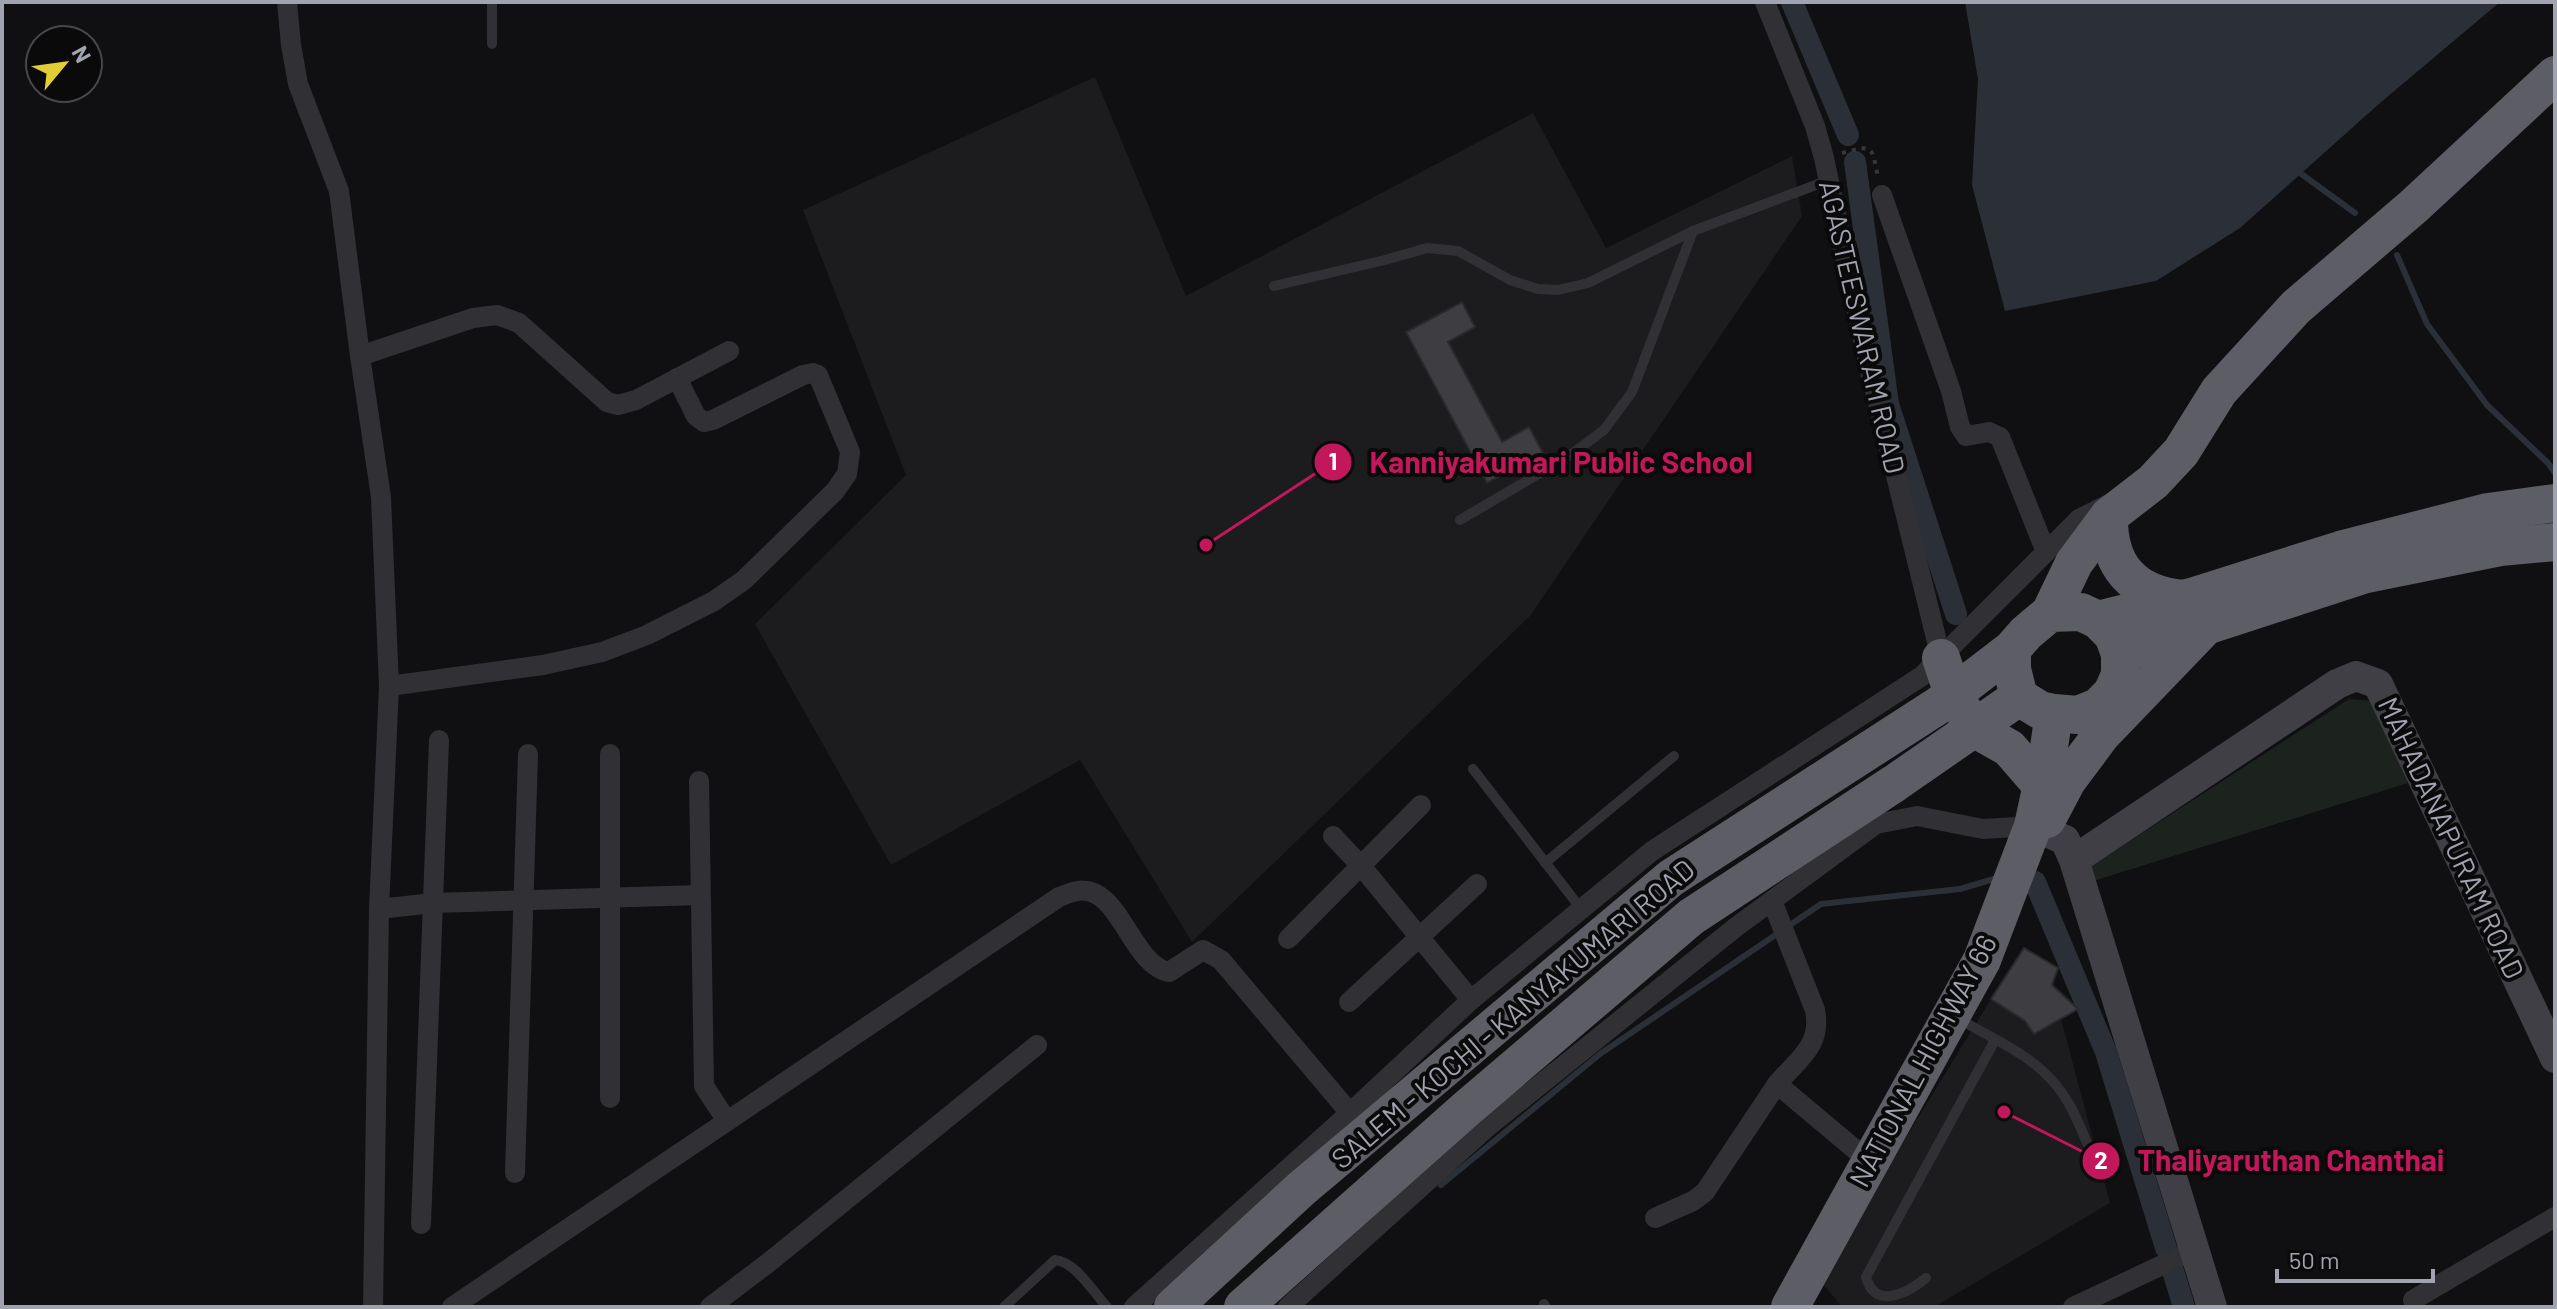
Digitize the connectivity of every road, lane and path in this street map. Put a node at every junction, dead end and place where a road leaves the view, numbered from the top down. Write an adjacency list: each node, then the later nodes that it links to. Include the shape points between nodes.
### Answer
1 (287, 2): 12 (street, via 298,84 339,191)
2 (492, 2): 4 (lane)
3 (1765, 2): 6 (street, AGASTEESWARAM ROAD)
4 (492, 44)
5 (2555, 75): 14 (highway, via 2296,307 2219,391 2181,452)
6 (1824, 158): 7 (street, AGASTEESWARAM ROAD); 8 (path, via 1869,148)
7 (1829, 180): 9 (lane); 25 (street, AGASTEESWARAM ROAD)
8 (1882, 195): 19 (street, via 1960,427 1966,436 1989,432 2000,437)
9 (1693, 231): 10 (lane, via 1588,283 1558,290 1510,280 1458,251 1427,248); 17 (lane, via 1632,392 1604,430)
10 (1274, 286)
11 (729, 351): 13 (street)
12 (360, 356): 13 (street, via 473,318 497,315 519,323 607,402 636,400); 26 (street, via 381,497)
13 (677, 378): 26 (street, via 704,422 803,375 818,375 850,452 847,474 744,580 647,635 543,665)
14 (2153, 482): 16 (highway); 19 (street, via 2079,519)
15 (2555, 503): 20 (highway, via 2488,512 2340,550)
16 (2109, 516): 20 (highway, via 2114,557 2124,571 2161,597); 21 (highway, via 2074,563)
17 (1460, 520)
18 (2555, 542): 20 (highway, via 2500,547)
19 (2046, 552): 25 (street)
20 (2195, 612): 22 (highway); 24 (highway); 39 (highway)
21 (2050, 613): 22 (highway, via 2081,612); 23 (highway)
22 (2098, 620): 24 (highway, via 2113,635)
23 (2012, 649): 27 (highway, SALEM - KOCHI - KANYAKUMARI ROAD); 28 (highway)
24 (2120, 654): 29 (highway, via 2120,675 2098,707 2078,715)
25 (1941, 658): 27 (highway); 51 (street, via 1922,676 1652,851)
26 (389, 686): 50 (street)
27 (1953, 694): 30 (highway); 79 (highway, SALEM - KOCHI - KANYAKUMARI ROAD, via 1671,878 1301,1189)
28 (2019, 697): 29 (highway); 30 (highway, SALEM - KOCHI - KANYAKUMARI ROAD)
29 (2054, 713): 37 (highway, NATIONAL HIGHWAY 66)
30 (1975, 729): 37 (highway, via 2009,748); 80 (highway, SALEM - KOCHI - KANYAKUMARI ROAD, via 1691,917)
31 (439, 740): 49 (street)
32 (528, 754): 47 (street)
33 (610, 754): 46 (street)
34 (1674, 756): 42 (lane)
35 (1473, 769): 42 (lane)
36 (699, 781): 45 (street)
37 (2042, 786): 39 (highway, NATIONAL HIGHWAY 66)
38 (1421, 805): 43 (street)
39 (2037, 828): 41 (street, via 2065,840); 48 (street, via 1983,829 1917,816 1876,824); 56 (highway, NATIONAL HIGHWAY 66, via 1982,960)
40 (1333, 836): 43 (street)
41 (2074, 860): 59 (street, MAHADANAPURAM ROAD, via 2337,684 2356,676 2378,684); 70 (street)
42 (1545, 863): 51 (lane)
43 (1362, 867): 52 (street); 53 (street)
44 (1477, 884): 52 (street)
45 (700, 895): 46 (street); 63 (street, via 704,1086)
46 (611, 898): 47 (street); 61 (street)
47 (524, 901): 49 (street); 66 (street)
48 (1772, 901): 60 (street, via 1818,1025 1814,1041); 81 (street, via 1485,1129)
49 (433, 903): 50 (street); 69 (street)
50 (379, 909): 73 (street)
51 (1582, 910): 54 (street)
52 (1421, 937): 54 (street); 55 (street)
53 (1288, 939)
54 (1471, 1000): 62 (street)
55 (1349, 1002)
56 (1952, 1015): 57 (lane); 65 (highway, NATIONAL HIGHWAY 66)
57 (1995, 1040): 64 (lane, via 2032,1061 2053,1081); 71 (lane, via 1866,1277 1876,1300 1889,1303)
58 (1037, 1045): 75 (street)
59 (2555, 1058)
60 (1777, 1084): 65 (street); 68 (street, via 1705,1192)
61 (610, 1098)
62 (1350, 1113): 63 (street, via 1221,960 1203,950 1169,972 1160,970 1110,904 1095,892 1079,890 1059,897); 78 (street)
63 (727, 1121): 74 (street)
64 (2087, 1143)
65 (1870, 1162): 82 (highway, NATIONAL HIGHWAY 66)
66 (515, 1173)
67 (2555, 1217): 72 (street)
68 (1655, 1218)
69 (421, 1224)
70 (2194, 1250): 83 (street); 84 (street)
71 (1926, 1278)
72 (2413, 1300)
73 (373, 1307)
74 (452, 1307)
75 (710, 1307)
76 (1004, 1307): 77 (lane, via 1055,1260 1071,1267)
77 (1107, 1307)
78 (1134, 1307)
79 (1173, 1307)
80 (1243, 1307)
81 (1288, 1307)
82 (1790, 1307)
83 (2073, 1307)
84 (2212, 1307)

